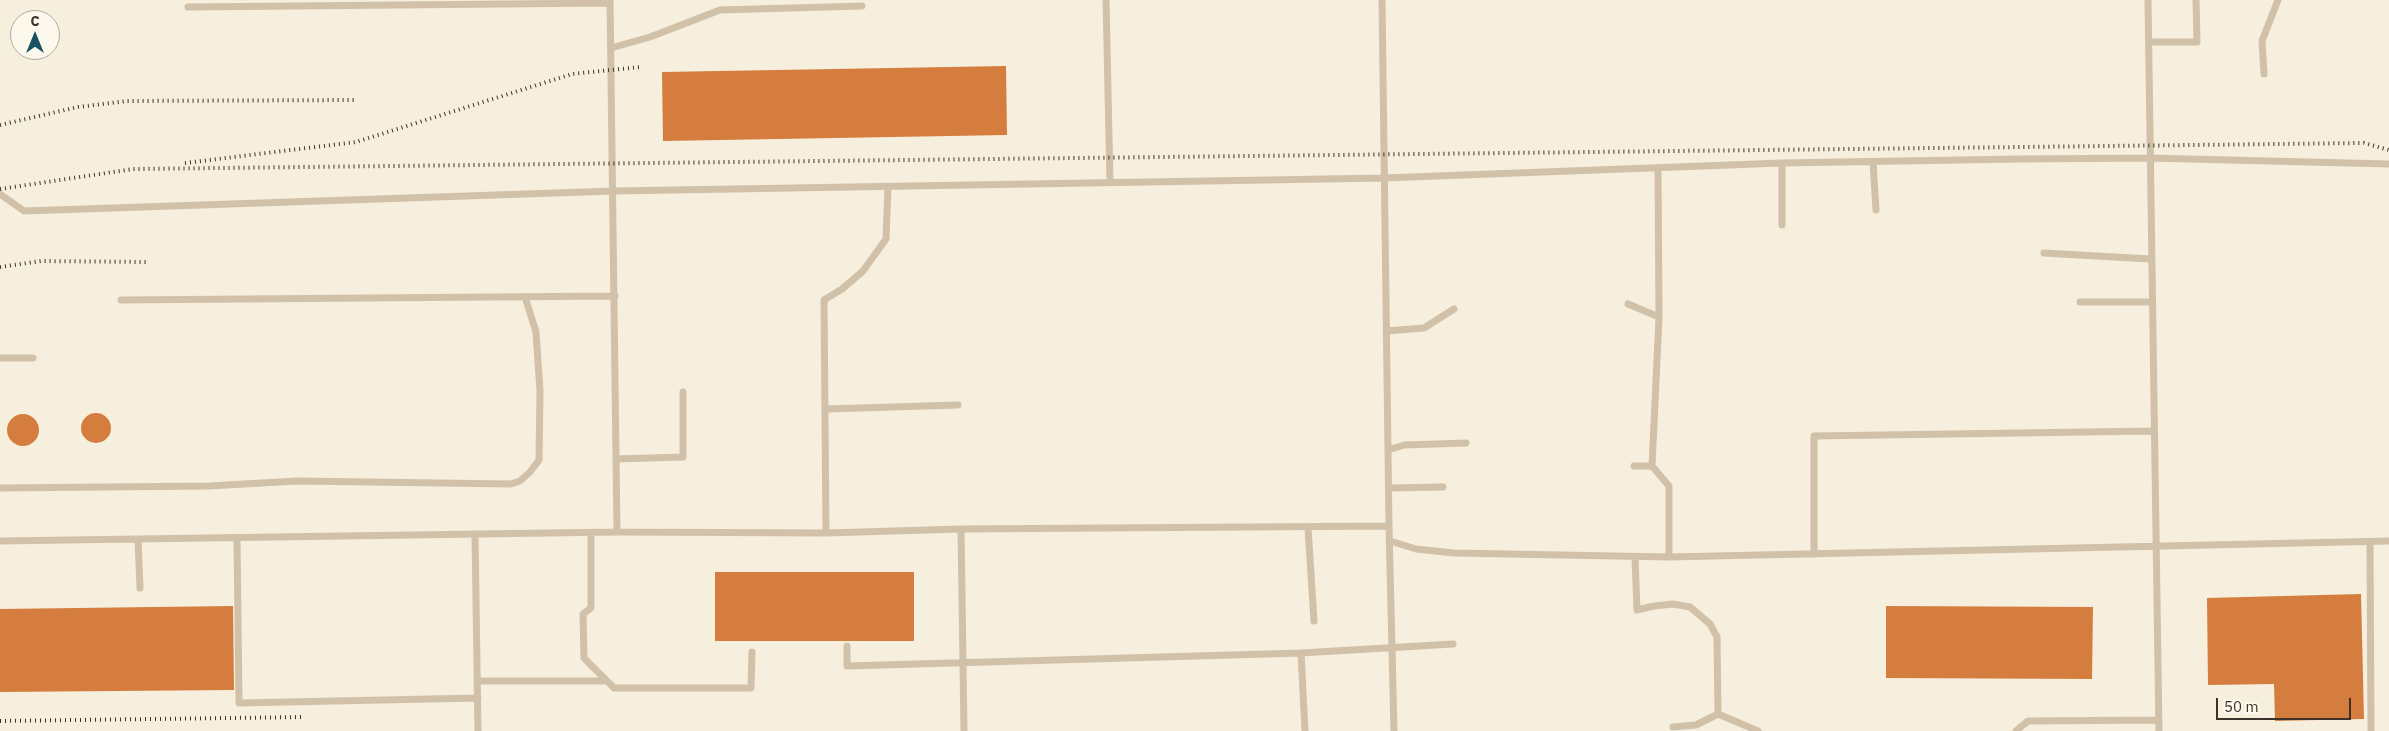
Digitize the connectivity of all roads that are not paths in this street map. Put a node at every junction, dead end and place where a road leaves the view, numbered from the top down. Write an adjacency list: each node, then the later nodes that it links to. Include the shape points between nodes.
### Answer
1 (1106, 0): 18 (lane)
2 (1382, 0): 17 (lane)
3 (2148, 0): 9 (lane)
4 (2196, 0): 9 (lane, via 2197,42)
5 (2278, 0): 11 (lane, via 2262,41)
6 (610, 2): 8 (lane); 10 (lane)
7 (862, 6): 10 (lane, via 720,10)
8 (188, 7)
9 (2148, 42): 12 (lane)
10 (612, 48): 20 (lane)
11 (2264, 74)
12 (2149, 158): 13 (lane); 15 (lane); 25 (lane)
13 (1873, 162): 14 (lane); 22 (lane)
14 (1782, 163): 16 (lane); 23 (lane)
15 (2389, 164)
16 (1658, 168): 17 (lane); 33 (lane)
17 (1384, 178): 18 (lane); 34 (lane)
18 (1110, 182): 19 (lane)
19 (888, 187): 20 (lane); 39 (lane, via 886,239 863,271 824,300)
20 (614, 191): 21 (lane, via 24,211); 26 (lane)
21 (0, 194)
22 (1876, 210)
23 (1782, 225)
24 (2044, 253): 25 (lane)
25 (2150, 259): 30 (lane)
26 (615, 296): 27 (lane); 43 (lane)
27 (525, 297): 28 (lane); 47 (lane, via 536,332 539,460 520,481 512,484 297,481 210,486)
28 (121, 300)
29 (2080, 302): 30 (lane)
30 (2152, 302): 40 (lane)
31 (1628, 304): 33 (lane)
32 (1454, 310): 34 (lane, via 1424,328)
33 (1659, 317): 45 (lane)
34 (1386, 331): 42 (lane)
35 (0, 358): 36 (lane)
36 (33, 358)
37 (683, 392): 43 (lane, via 683,457)
38 (958, 405): 39 (lane)
39 (826, 409): 54 (lane)
40 (2154, 431): 62 (lane); 63 (lane, via 1814,436)
41 (1466, 443): 42 (lane, via 1404,445)
42 (1388, 450): 48 (lane)
43 (616, 459): 52 (lane)
44 (1634, 466): 45 (lane)
45 (1652, 466): 65 (lane, via 1669,486)
46 (1443, 487): 48 (lane)
47 (0, 488)
48 (1388, 488): 49 (lane)
49 (1389, 526): 50 (lane); 59 (lane)
50 (1308, 528): 51 (lane); 67 (lane)
51 (961, 529): 54 (lane); 73 (lane)
52 (617, 532): 53 (lane); 54 (lane)
53 (591, 533): 55 (lane); 75 (lane, via 591,608 583,614 584,658)
54 (826, 533)
55 (475, 534): 56 (lane); 74 (lane)
56 (237, 538): 57 (lane); 76 (lane, via 239,703)
57 (138, 540): 58 (lane); 66 (lane)
58 (0, 541)
59 (1390, 541): 64 (lane, via 1416,549 1454,553); 70 (lane)
60 (2389, 541): 61 (lane)
61 (2370, 542): 62 (lane); 87 (lane)
62 (2156, 545): 63 (lane); 78 (lane)
63 (1814, 554): 65 (lane)
64 (1635, 556): 65 (lane); 77 (lane, via 1637,610 1673,604 1690,608 1710,624 1718,637)
65 (1669, 557)
66 (140, 588)
67 (1314, 621)
68 (1453, 644): 70 (lane)
69 (847, 646): 73 (lane, via 847,666)
70 (1393, 648): 72 (lane); 83 (lane)
71 (752, 652): 75 (lane, via 751,688 614,688)
72 (1301, 653): 73 (lane); 82 (lane)
73 (963, 664): 81 (lane)
74 (477, 680): 75 (lane); 76 (lane)
75 (605, 681)
76 (478, 698): 80 (lane)
77 (1718, 714): 79 (lane, via 1696,726); 84 (lane)
78 (2158, 720): 85 (lane, via 2028,721); 86 (lane)
79 (1673, 727)
80 (478, 731)
81 (964, 731)
82 (1305, 731)
83 (1394, 731)
84 (1758, 731)
85 (2016, 731)
86 (2159, 731)
87 (2371, 731)

